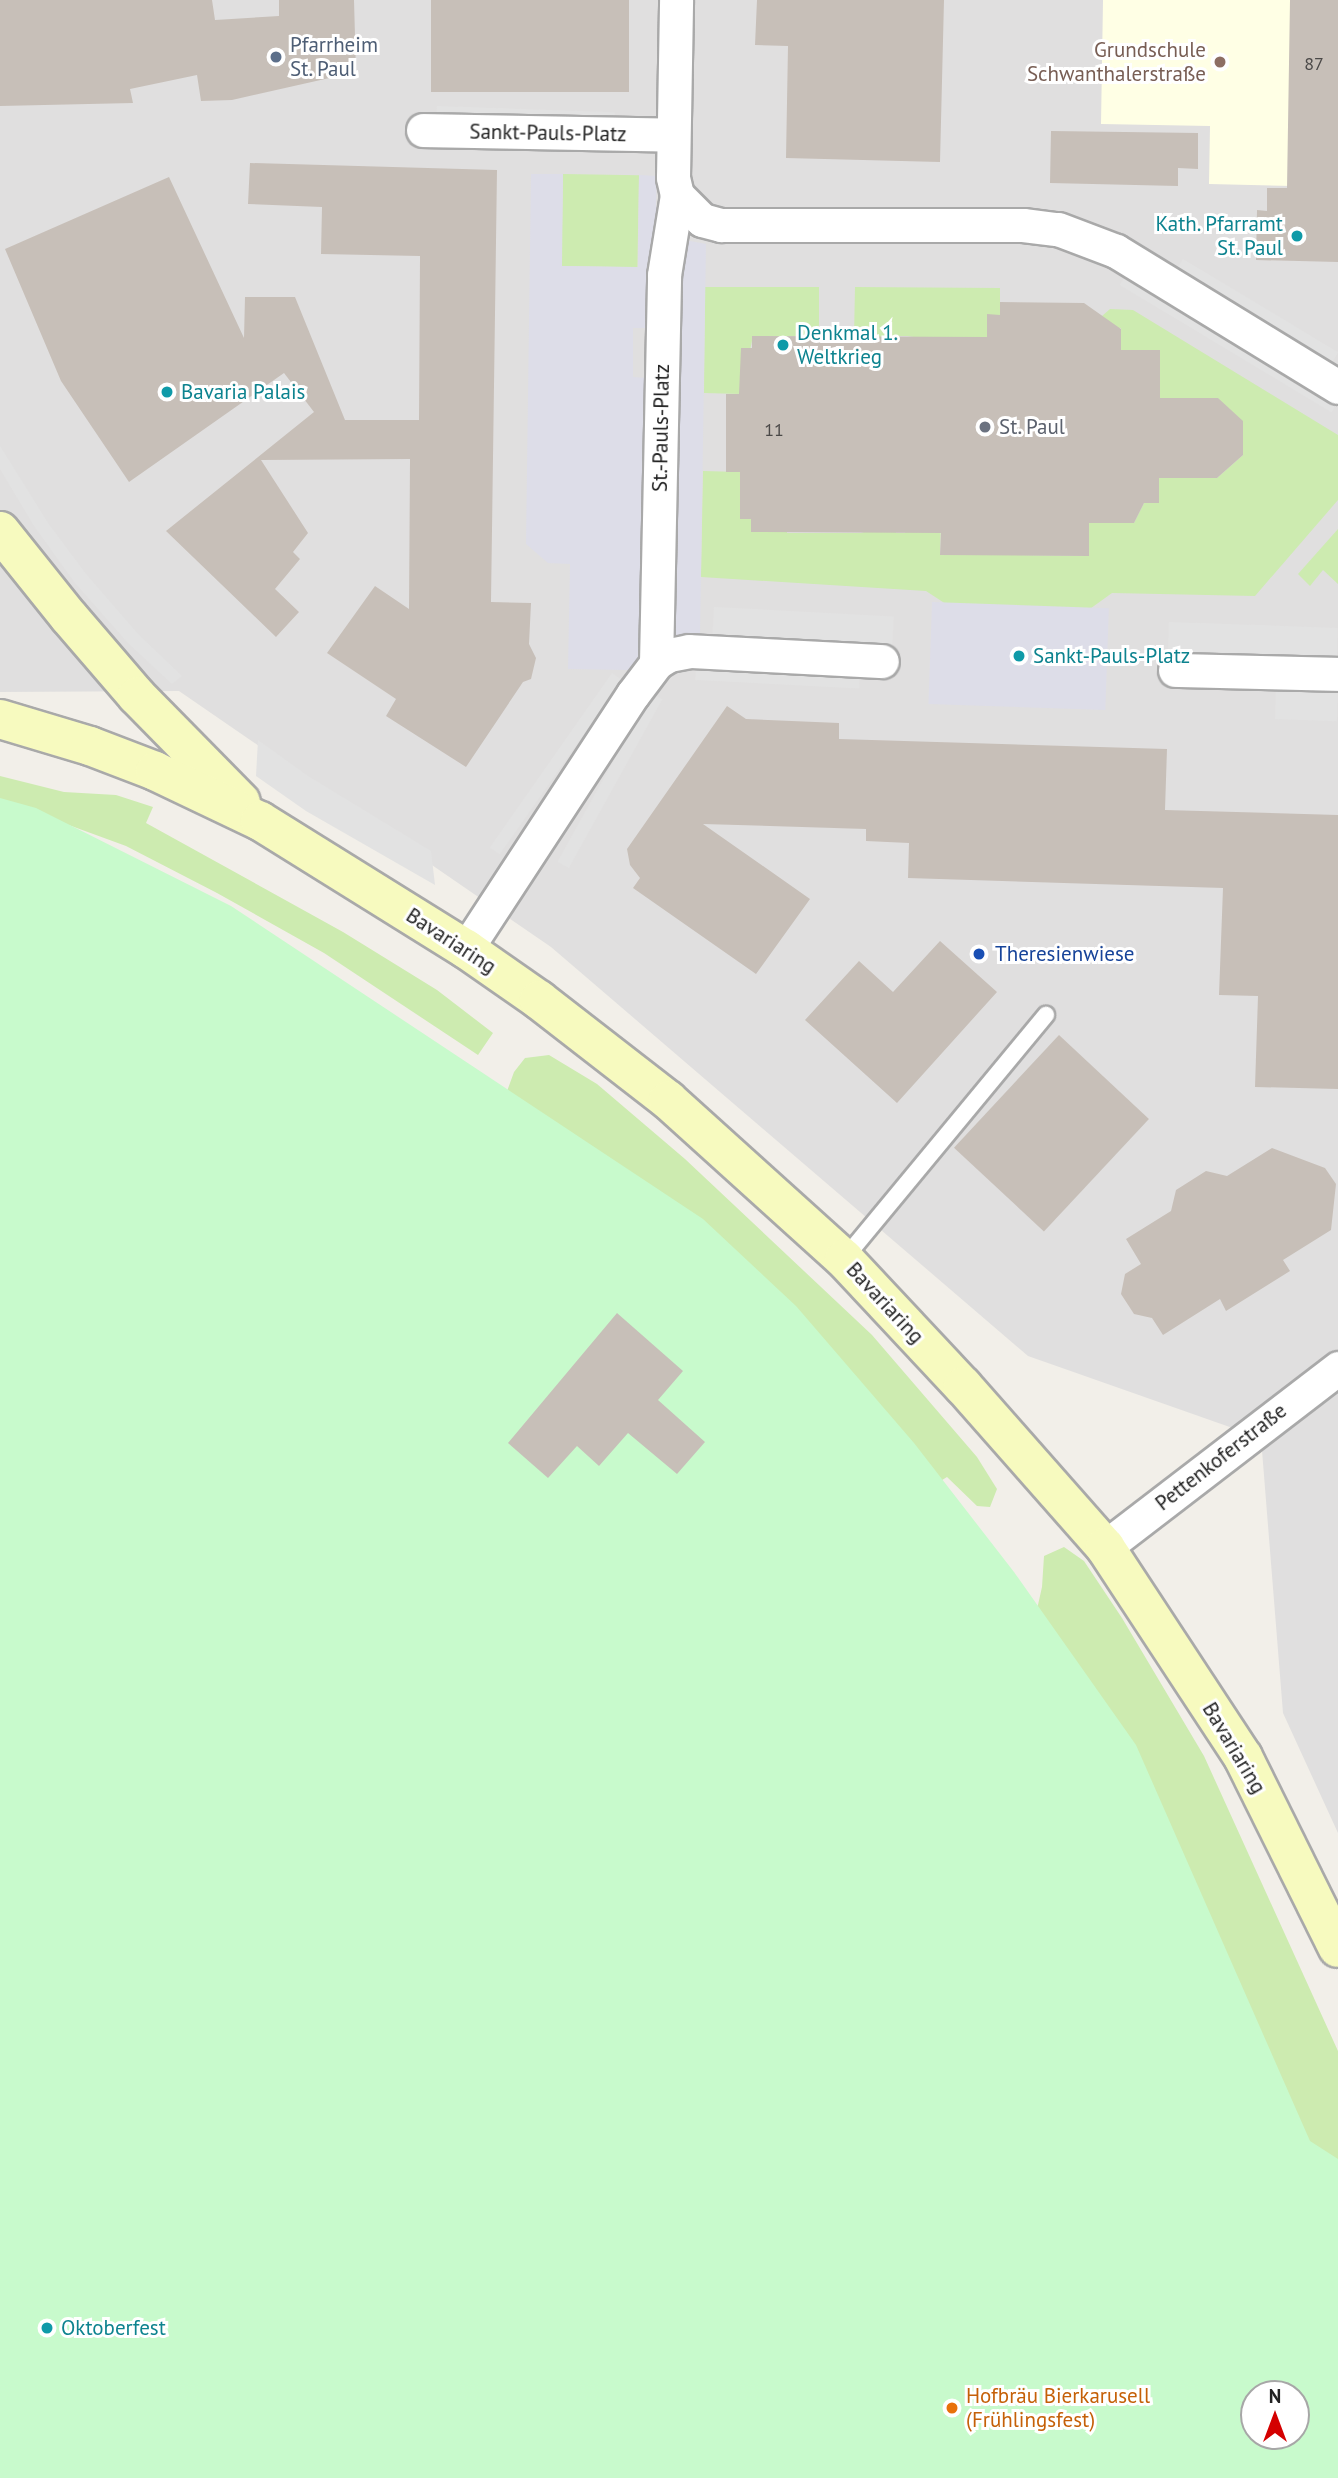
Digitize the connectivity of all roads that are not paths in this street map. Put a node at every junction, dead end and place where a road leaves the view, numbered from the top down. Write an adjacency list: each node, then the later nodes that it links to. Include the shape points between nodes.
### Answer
1 (676, 0): 3 (street, St.-Pauls-Platz)
2 (423, 130): 3 (street, Sankt-Pauls-Platz)
3 (673, 135): 4 (street, St.-Pauls-Platz)
4 (677, 195): 5 (street, via 702,220 721,225 1023,225 1069,232 1116,251); 8 (street, St.-Pauls-Platz, via 664,275)
5 (1338, 387)
6 (0, 531): 12 (street, Bavariaring, via 137,696)
7 (882, 660): 8 (street, via 689,651)
8 (656, 663): 13 (street)
9 (1175, 670): 10 (street)
10 (1338, 674)
11 (0, 719): 12 (street, Bavariaring, via 155,771)
12 (260, 821): 13 (street, Bavariaring)
13 (466, 949): 15 (street, Bavariaring, via 668,1100)
14 (1046, 1015): 15 (lane)
15 (844, 1259): 17 (street, Bavariaring)
16 (1338, 1368): 17 (street, Pettenkoferstraße)
17 (1105, 1547): 18 (street, Bavariaring, via 1243,1757)
18 (1338, 1948)

